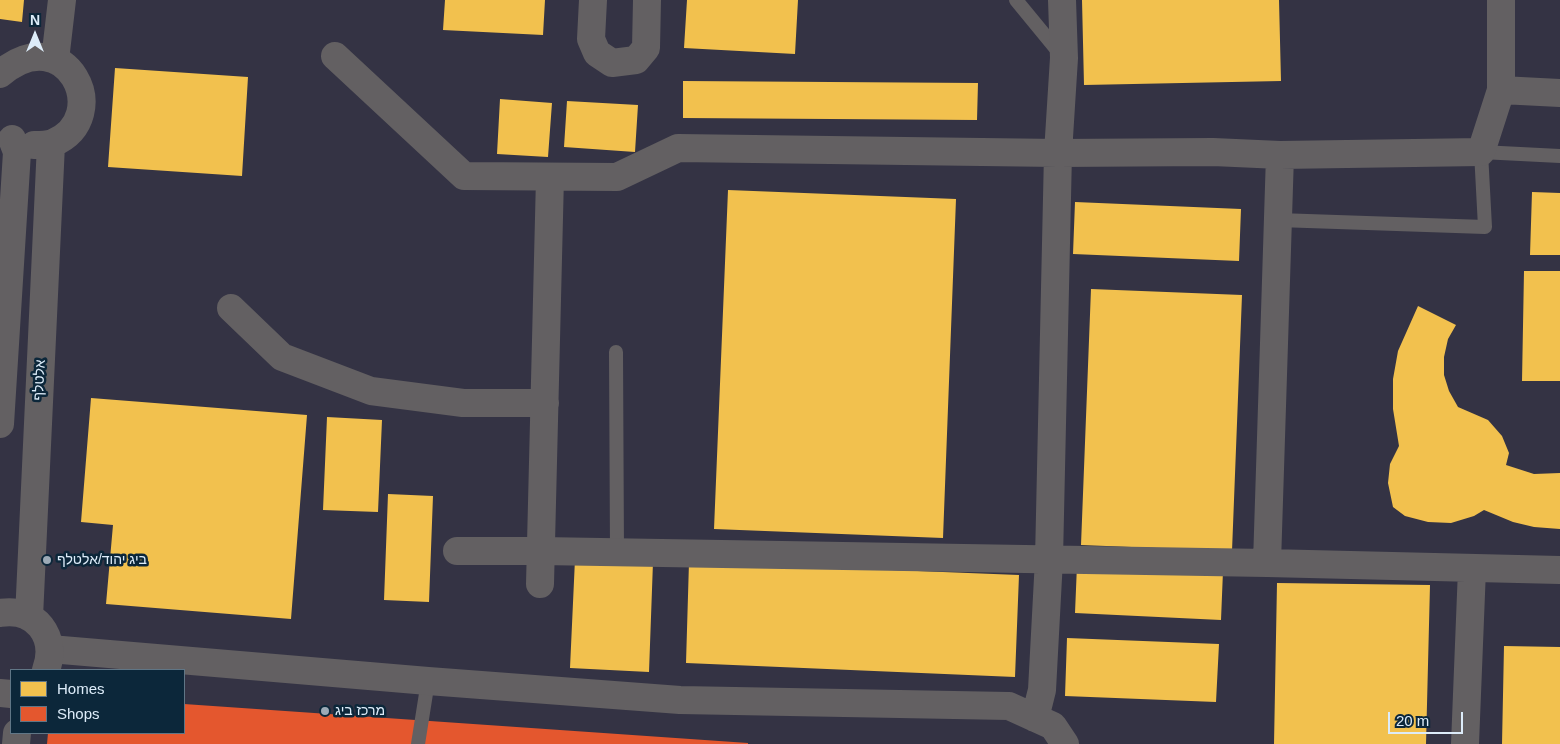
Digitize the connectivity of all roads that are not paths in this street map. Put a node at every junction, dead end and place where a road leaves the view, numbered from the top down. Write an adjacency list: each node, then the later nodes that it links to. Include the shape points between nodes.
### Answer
1 (62, 0): 9 (street)
2 (593, 0): 3 (street, via 591,40 597,53 612,63 636,60 646,48)
3 (647, 0)
4 (1016, 0): 8 (lane)
5 (1062, 0): 8 (street)
6 (1501, 0): 11 (street)
7 (335, 56): 19 (street, via 464,176)
8 (1064, 58): 16 (street)
9 (55, 60): 10 (street, via 40,56 24,58); 14 (street, via 74,76 81,90 82,105 75,125 65,137)
10 (0, 74)
11 (1501, 90): 12 (street); 15 (street)
12 (1560, 93)
13 (6, 133): 14 (street, via 29,146); 24 (street, via 17,152)
14 (51, 144): 34 (street, אלטלף)
15 (1481, 152): 17 (street); 18 (lane); 20 (lane, via 1485,227)
16 (1058, 153): 17 (street); 19 (street, via 678,148 617,177); 28 (street)
17 (1280, 155): 20 (street)
18 (1560, 156)
19 (550, 177): 23 (street)
20 (1278, 220): 29 (street)
21 (231, 308): 23 (street, via 282,357 371,391 462,402)
22 (616, 352): 27 (lane)
23 (545, 403): 26 (street)
24 (0, 424)
25 (456, 551): 26 (street)
26 (541, 551): 27 (street); 32 (street)
27 (617, 552): 28 (street)
28 (1049, 559): 29 (street); 37 (street, via 1042,690)
29 (1268, 563): 30 (street)
30 (1472, 569): 31 (street); 40 (street)
31 (1560, 570)
32 (540, 584)
33 (0, 613): 34 (street, via 8,611)
34 (29, 617): 35 (street, via 47,636)
35 (48, 659): 36 (street)
36 (428, 681): 37 (street, via 680,700 1008,706); 38 (lane)
37 (1035, 718): 39 (street, via 1053,726)
38 (418, 744)
39 (1065, 744)
40 (1465, 744)

